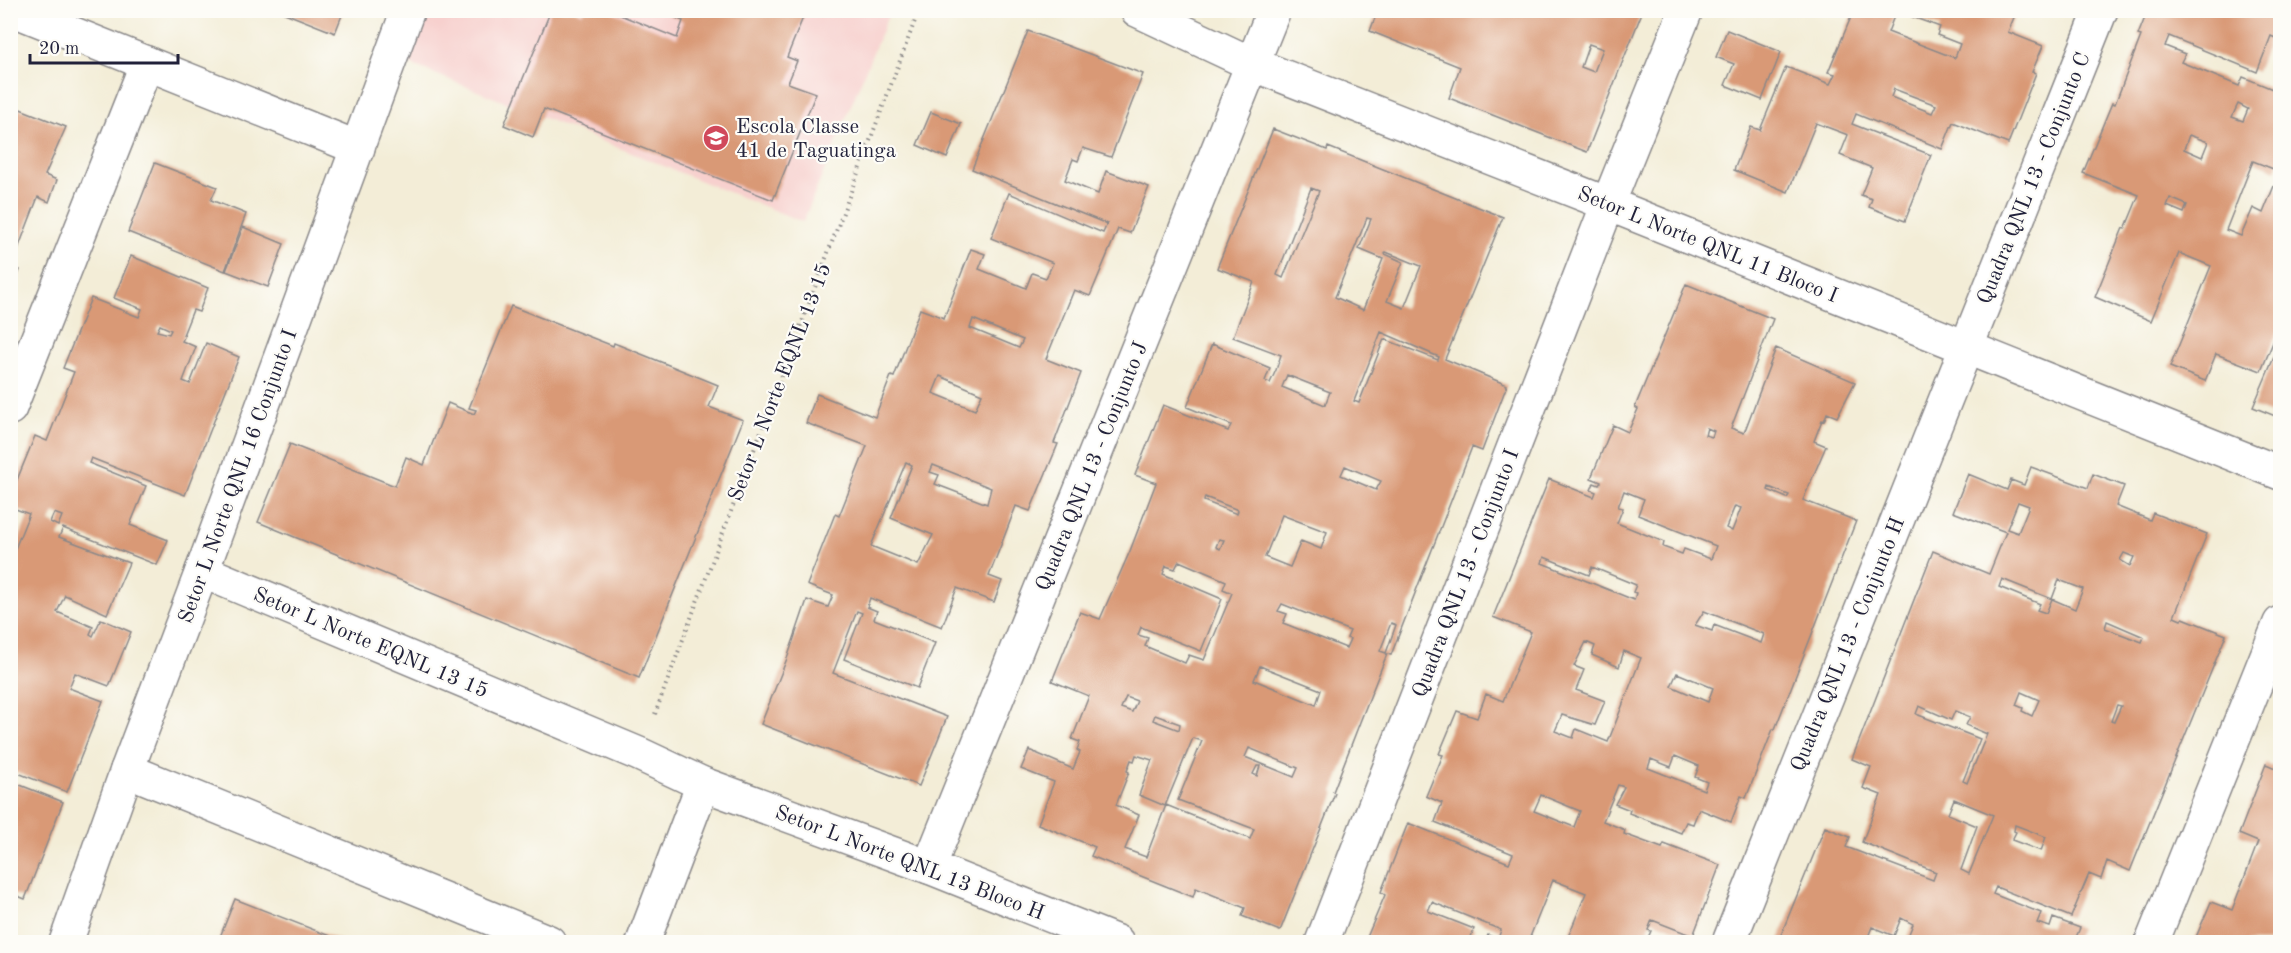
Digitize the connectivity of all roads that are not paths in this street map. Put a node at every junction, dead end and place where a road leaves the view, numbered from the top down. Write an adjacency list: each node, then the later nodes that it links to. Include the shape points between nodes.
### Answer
1 (14, 10): 7 (street)
2 (408, 10): 9 (street, Setor L Norte QNL 16 Conjunto I)
3 (1137, 10): 8 (street, Setor L Norte QNL 11 Bloco I)
4 (1274, 10): 8 (street, Quadra QNL 13 - Conjunto J)
5 (1686, 10): 10 (street, Quadra QNL 13 - Conjunto I)
6 (2101, 10): 11 (street, Quadra QNL 13 - Conjunto C)
7 (147, 63): 9 (street); 12 (street)
8 (1252, 64): 10 (street, Setor L Norte QNL 11 Bloco I); 18 (street, Quadra QNL 13 - Conjunto J)
9 (358, 148): 14 (street, Setor L Norte QNL 16 Conjunto I)
10 (1608, 204): 11 (street, Setor L Norte QNL 11 Bloco I); 23 (street, Quadra QNL 13 - Conjunto I)
11 (1966, 346): 13 (street, Setor L Norte QNL 11 Bloco I); 24 (street, Quadra QNL 13 - Conjunto H)
12 (10, 408)
13 (2280, 473)
14 (202, 571): 16 (street, Setor L Norte QNL 16 Conjunto I); 17 (street, Setor L Norte EQNL 13 15)
15 (2280, 623): 25 (street)
16 (127, 770): 19 (street, Setor L Norte QNL 16 Conjunto I); 20 (street)
17 (703, 784): 18 (street, Setor L Norte QNL 13 Bloco H); 21 (street)
18 (929, 867): 22 (street, Setor L Norte QNL 13 Bloco H)
19 (66, 942)
20 (549, 942)
21 (643, 942)
22 (1117, 942)
23 (1322, 942)
24 (1729, 942)
25 (2152, 942)

